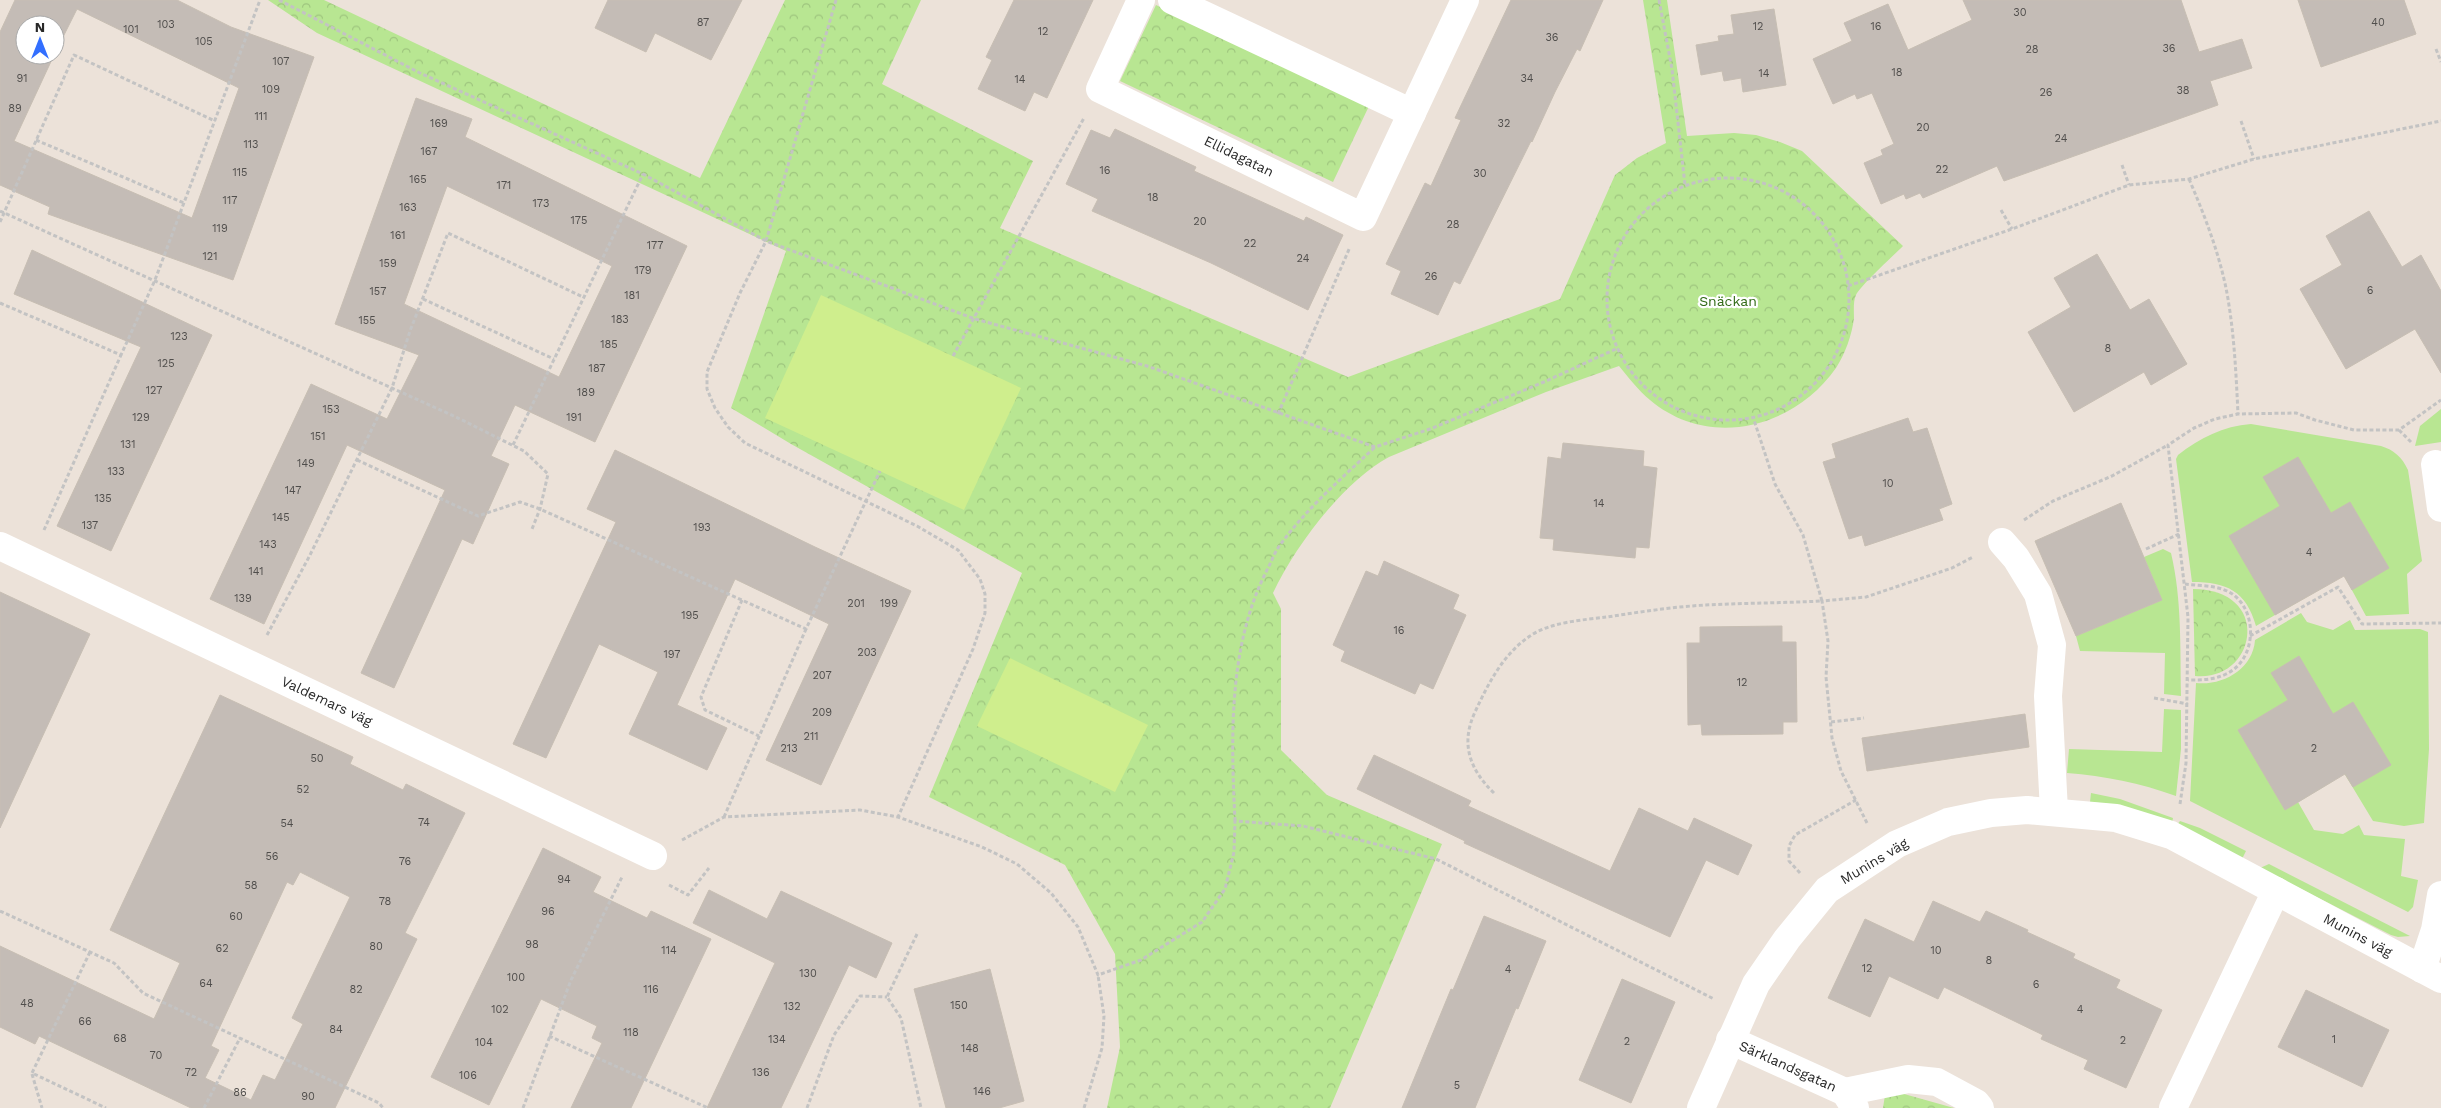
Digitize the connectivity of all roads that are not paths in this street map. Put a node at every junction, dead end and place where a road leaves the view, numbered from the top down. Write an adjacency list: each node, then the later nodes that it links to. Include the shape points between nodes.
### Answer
1 (1141, 0): 4 (street, Ellidagatan, via 1100,89 1363,217)
2 (1172, 0): 4 (street)
3 (1465, 0): 4 (street)
4 (1412, 113)
5 (2435, 464): 6 (street)
6 (2441, 508)
7 (2002, 542): 9 (street, via 2038,594 2052,645 2048,696)
8 (0, 546): 10 (street, Valdemars väg)
9 (2054, 811): 11 (street, Munins väg, via 2116,818 2171,835); 14 (street, Munins väg, via 1991,813 1948,822 1897,844 1828,890 1756,984)
10 (645, 852)
11 (2276, 891): 13 (street, Munins väg); 18 (street)
12 (2441, 895): 13 (street, via 2434,930)
13 (2432, 974)
14 (1730, 1040): 15 (street, Särklandsgatan); 16 (street, Munins väg)
15 (1850, 1100): 17 (street, Särklandsgatan, via 1908,1079 1937,1082)
16 (1701, 1108)
17 (1980, 1108)
18 (2173, 1108)

